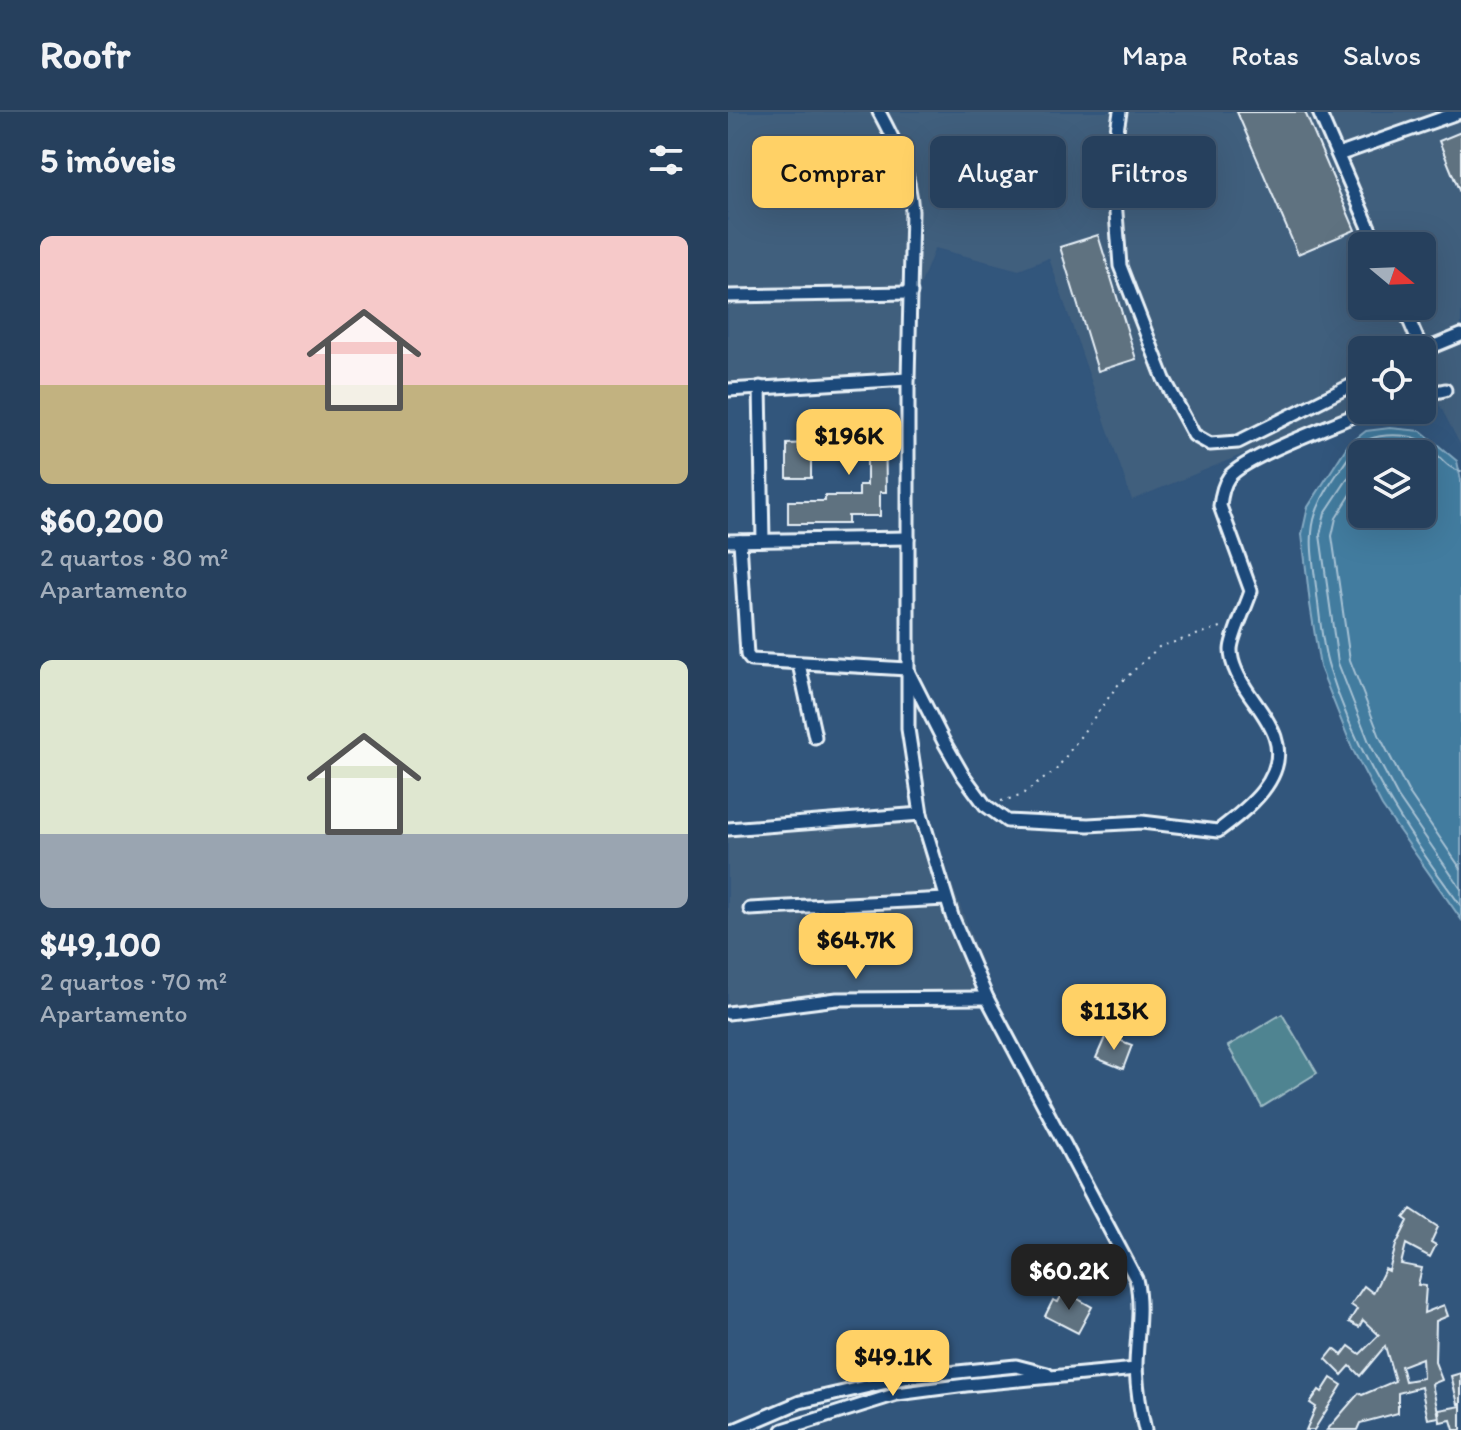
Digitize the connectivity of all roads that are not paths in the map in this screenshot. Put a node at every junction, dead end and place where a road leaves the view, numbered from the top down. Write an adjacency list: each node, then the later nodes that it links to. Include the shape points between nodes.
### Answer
1 (879, 112): 7 (street, via 904,160 910,186)
2 (1120, 112): 13 (street, via 1112,160 1120,266 1164,379 1194,435 1210,444 1238,442)
3 (1319, 112): 5 (street)
4 (1460, 112): 5 (street)
5 (1338, 155): 6 (street)
6 (1371, 232)
7 (911, 293): 8 (street); 11 (street)
8 (728, 296)
9 (1461, 335): 10 (street)
10 (1436, 345)
11 (908, 379): 12 (street); 18 (street)
12 (760, 387): 14 (street); 19 (street)
13 (1348, 387)
14 (728, 390)
15 (1445, 390): 16 (street)
16 (1436, 392)
17 (1348, 419): 22 (street, via 1249,461 1229,476 1220,506 1251,591 1232,642 1234,664 1275,734 1277,760 1252,805 1218,831 1142,822 1007,821 985,805 944,742)
18 (908, 538): 19 (street); 22 (street)
19 (763, 540): 20 (street)
20 (734, 541): 21 (street, via 747,655 756,662)
21 (799, 664): 22 (street); 23 (street)
22 (907, 669): 24 (street, via 908,729)
23 (815, 737)
24 (921, 814): 25 (street); 26 (street)
25 (728, 829)
26 (946, 899): 27 (street); 28 (street)
27 (750, 909)
28 (987, 998): 29 (street, via 837,999); 30 (street, via 1136,1279)
29 (728, 1013)
30 (1136, 1369): 31 (street); 34 (street)
31 (1055, 1376): 32 (street, via 1016,1366 909,1377 800,1402); 33 (street, via 897,1394)
32 (734, 1430)
33 (783, 1430)
34 (1145, 1430)

